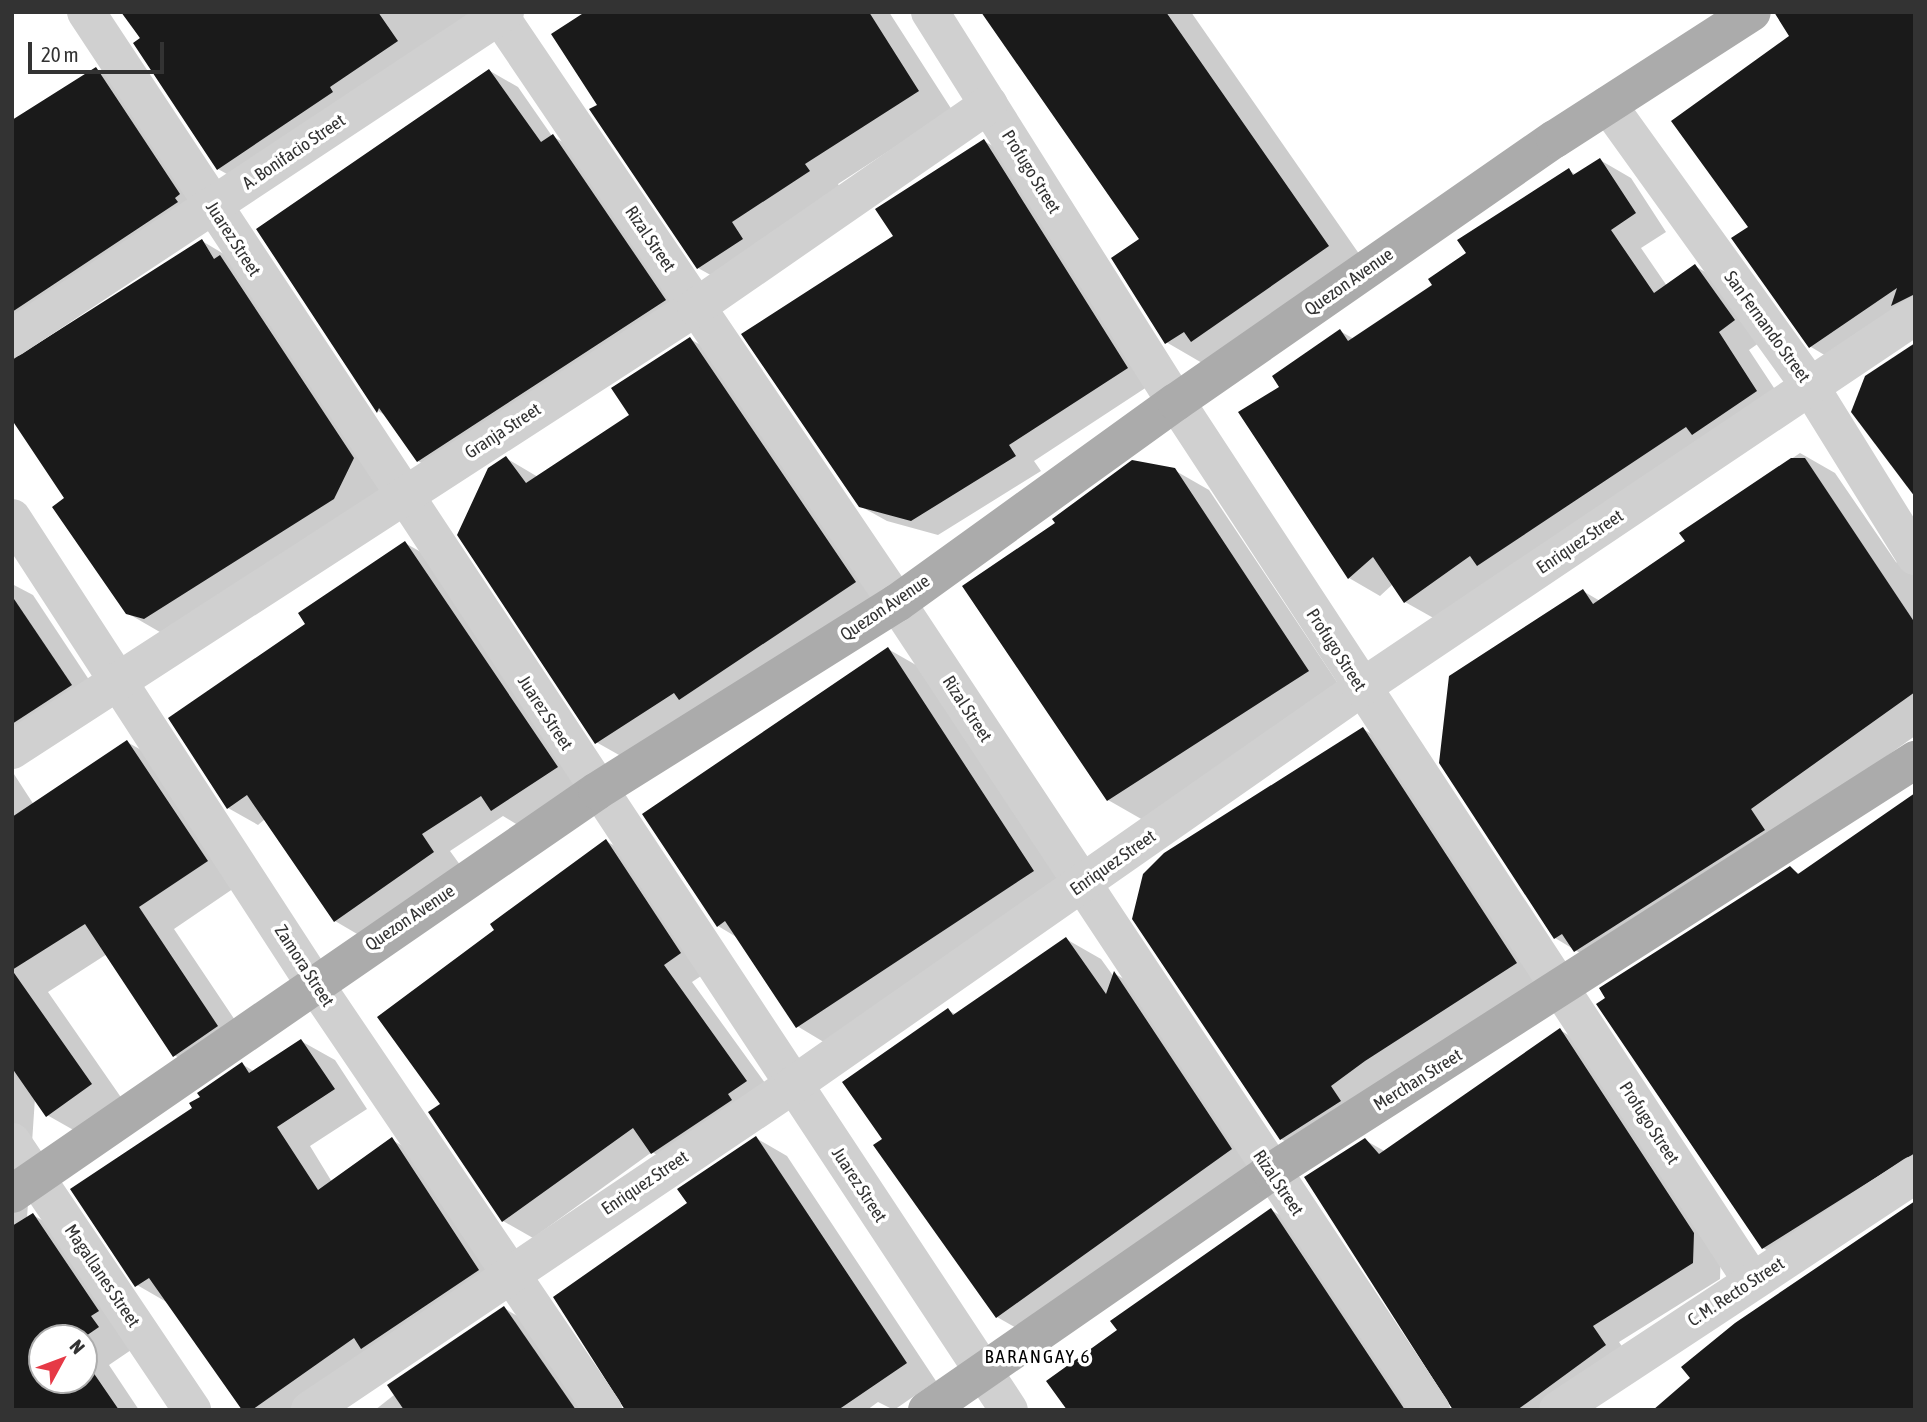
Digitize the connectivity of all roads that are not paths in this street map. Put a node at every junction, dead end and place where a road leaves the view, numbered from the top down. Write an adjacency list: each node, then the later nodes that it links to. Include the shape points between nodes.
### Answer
1 (86, 12): 7 (street, Juarez Street)
2 (930, 12): 5 (street, Profugo Street)
3 (1752, 12): 6 (main road, Quezon Avenue)
4 (501, 14): 7 (street, A. Bonifacio Street); 8 (street, Rizal Street)
5 (989, 104): 8 (street, Granja Street); 12 (street, Profugo Street)
6 (1608, 105): 11 (street, San Fernando Street); 12 (main road, Quezon Avenue)
7 (211, 207): 10 (street, A. Bonifacio Street); 13 (street, Juarez Street)
8 (696, 307): 13 (street, Granja Street); 16 (street, Rizal Street)
9 (1915, 316): 11 (street, Enriquez Street)
10 (12, 338)
11 (1811, 388): 15 (street, San Fernando Street); 18 (street, Enriquez Street)
12 (1175, 402): 16 (main road, Quezon Avenue); 18 (street, Profugo Street)
13 (402, 496): 17 (street, Granja Street); 21 (street, Juarez Street)
14 (12, 518): 17 (street, Zamora Street)
15 (1915, 556)
16 (897, 603): 21 (main road, Quezon Avenue); 22 (street, Rizal Street)
17 (120, 680): 19 (street, Granja Street); 23 (street, Zamora Street)
18 (1361, 688): 22 (street, Enriquez Street); 24 (street, Profugo Street)
19 (12, 750)
20 (1915, 760): 24 (main road, Merchan Street)
21 (597, 791): 23 (main road, Quezon Avenue); 25 (street, Juarez Street)
22 (1082, 885): 25 (street, Enriquez Street); 27 (street, Rizal Street)
23 (314, 983): 29 (main road, Quezon Avenue); 30 (street, Zamora Street)
24 (1561, 989): 27 (main road, Merchan Street); 31 (street, Profugo Street)
25 (793, 1084): 30 (street, Enriquez Street); 32 (street, Juarez Street)
26 (12, 1142): 29 (street, Magallanes Street)
27 (1270, 1172): 32 (main road, Merchan Street); 38 (street, Rizal Street)
28 (1915, 1175): 31 (street, C. M. Recto Street)
29 (24, 1186): 33 (street, Magallanes Street)
30 (512, 1271): 34 (street, Enriquez Street); 35 (street, Zamora Street)
31 (1752, 1281): 39 (street, C. M. Recto Street)
32 (984, 1373): 36 (main road, Merchan Street); 37 (street, Juarez Street)
33 (192, 1410)
34 (310, 1410)
35 (603, 1410)
36 (928, 1410)
37 (1009, 1410)
38 (1431, 1410)
39 (1558, 1410)

